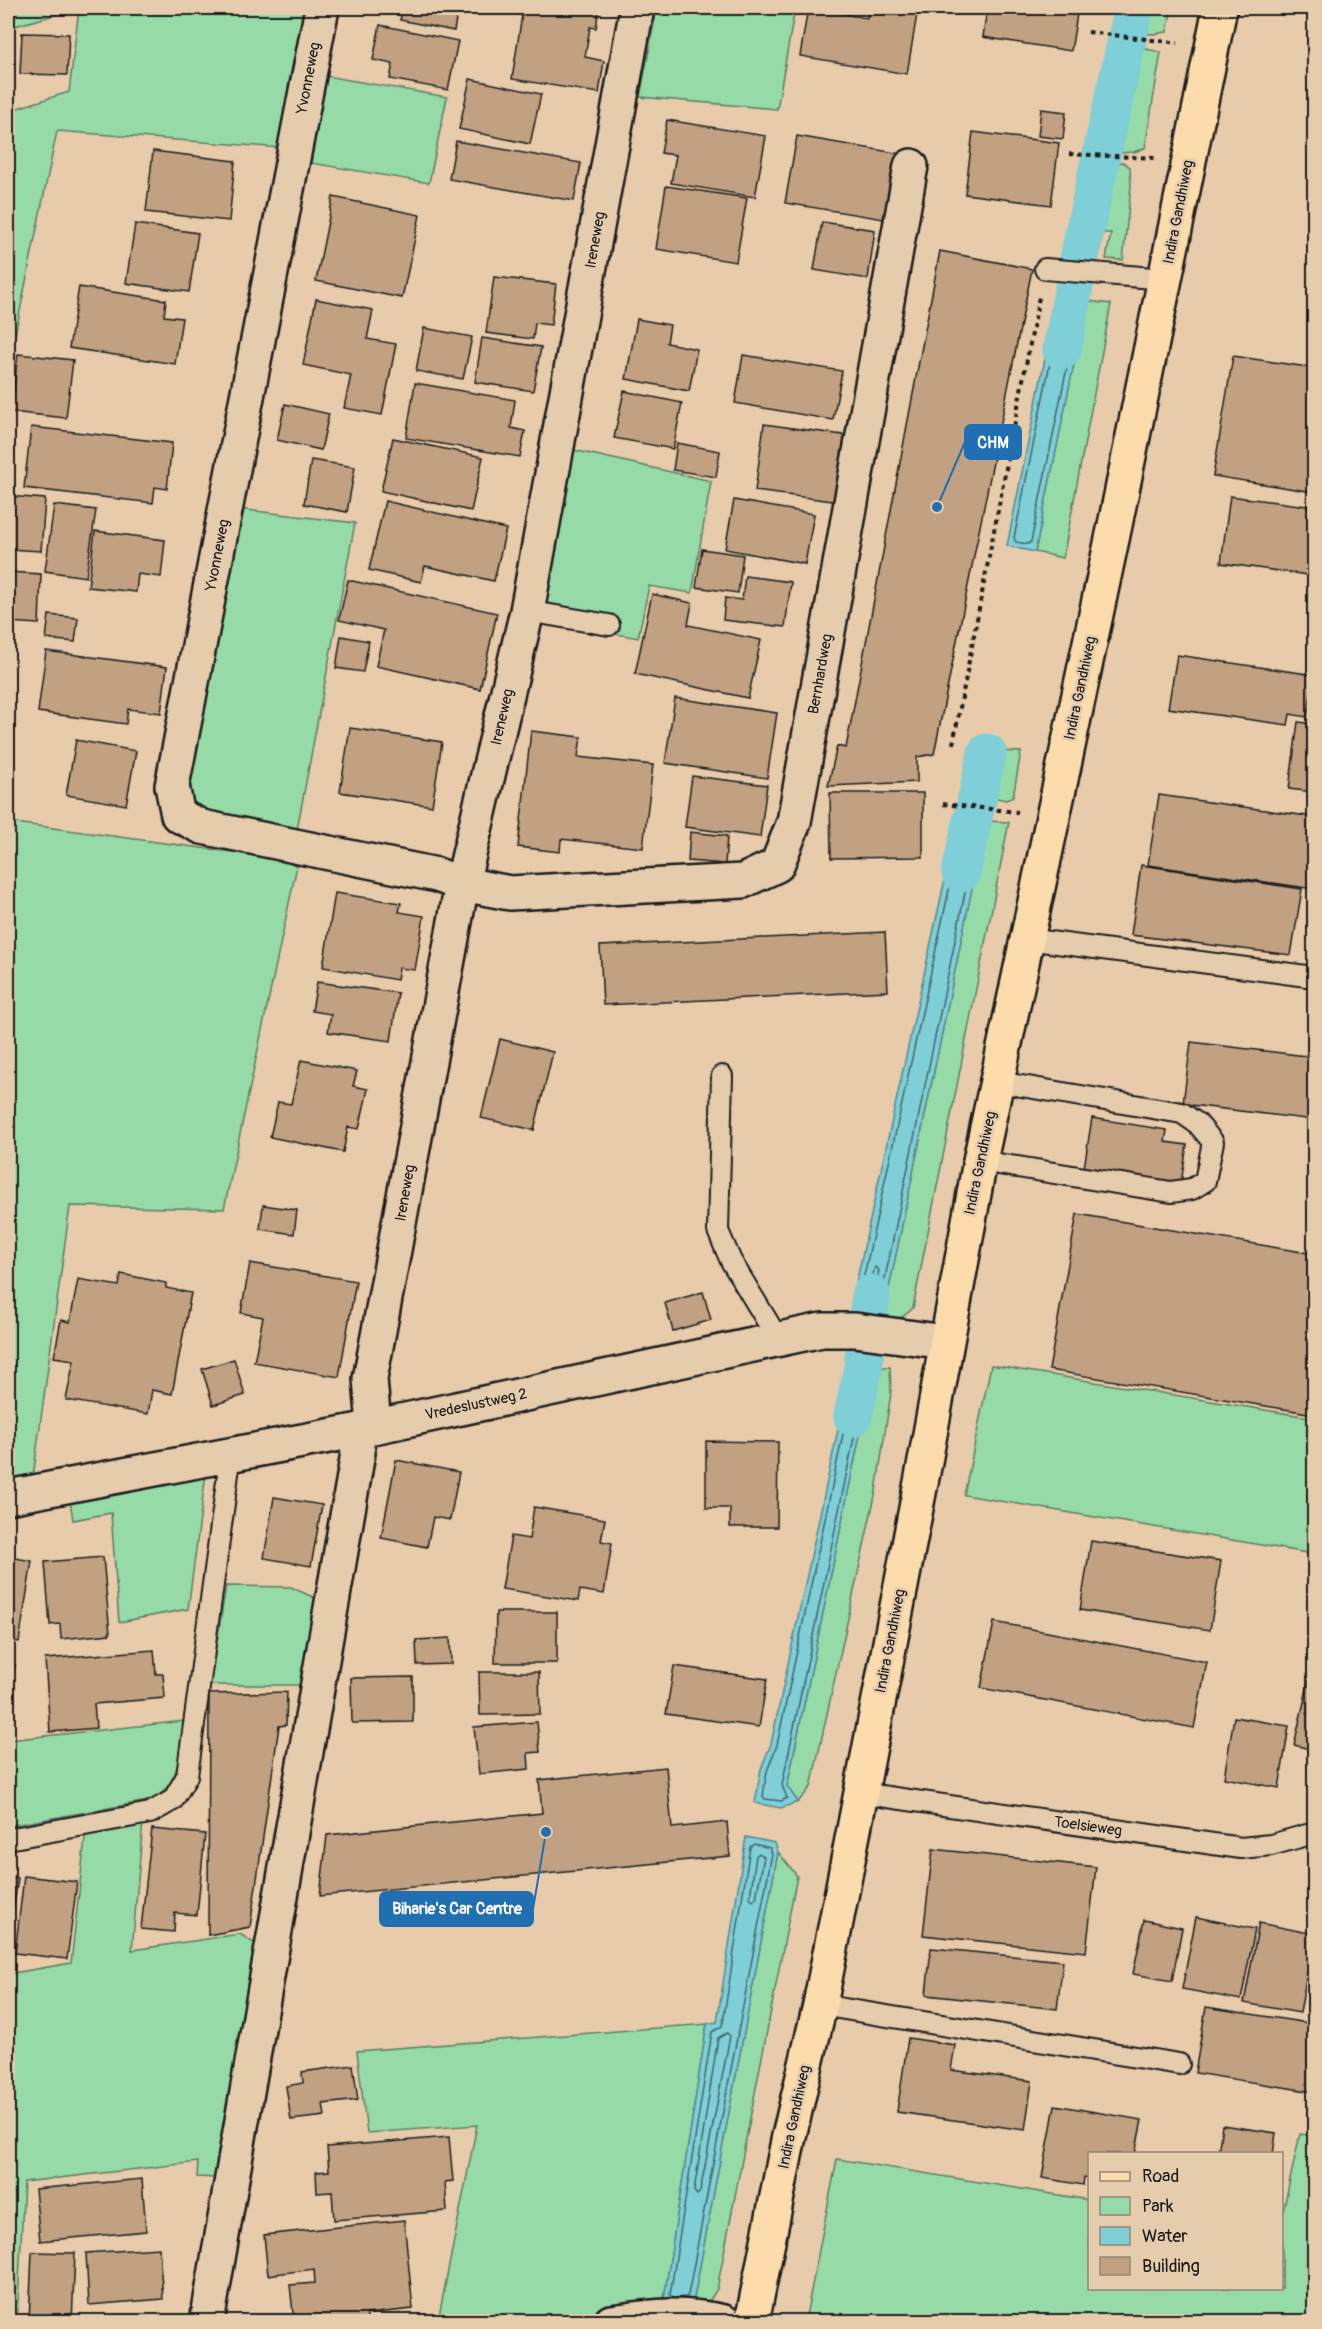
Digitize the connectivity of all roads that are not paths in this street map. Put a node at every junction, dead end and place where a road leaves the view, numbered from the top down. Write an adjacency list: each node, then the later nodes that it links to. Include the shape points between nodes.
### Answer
1 (322, 8): 9 (street, Yvonneweg, via 172,786 178,815 202,827 437,875)
2 (637, 8): 7 (street, Ireneweg)
3 (1220, 8): 6 (main road, Indira Gandhiweg)
4 (911, 166): 9 (street, Bernhardweg, via 794,822 777,865 743,881 510,893)
5 (1045, 269): 6 (lane)
6 (1165, 279): 10 (main road, Indira Gandhiweg)
7 (527, 611): 8 (lane); 9 (street, Ireneweg)
8 (609, 625)
9 (462, 884): 17 (street, Ireneweg, via 370,1379)
10 (1027, 939): 11 (lane); 13 (main road, Indira Gandhiweg)
11 (1314, 977)
12 (722, 1076): 15 (lane, via 718,1231 730,1261)
13 (998, 1082): 14 (main road, Indira Gandhiweg); 14 (lane, via 1182,1113 1213,1142 1205,1181 1192,1189 1171,1192)
14 (980, 1161): 16 (main road, Indira Gandhiweg)
15 (778, 1339): 16 (street, Vredeslustweg 2, via 822,1330 855,1330); 17 (street, Vredeslustweg 2)
16 (946, 1342): 20 (main road, Indira Gandhiweg)
17 (365, 1428): 18 (street, Vredeslustweg 2); 25 (street, Ireneweg)
18 (225, 1455): 19 (street, Vredeslustweg 2); 22 (lane, via 228,1474 187,1776 173,1800 150,1813)
19 (8, 1497)
20 (860, 1793): 21 (lane, Toelsieweg, via 1241,1848 1271,1845); 23 (main road, Indira Gandhiweg)
21 (1314, 1833)
22 (8, 1839)
23 (820, 2005): 24 (lane); 28 (main road, Indira Gandhiweg)
24 (1179, 2064)
25 (207, 2322)
26 (611, 2322): 27 (street, via 658,2315 696,2315)
27 (724, 2322)
28 (752, 2322)

